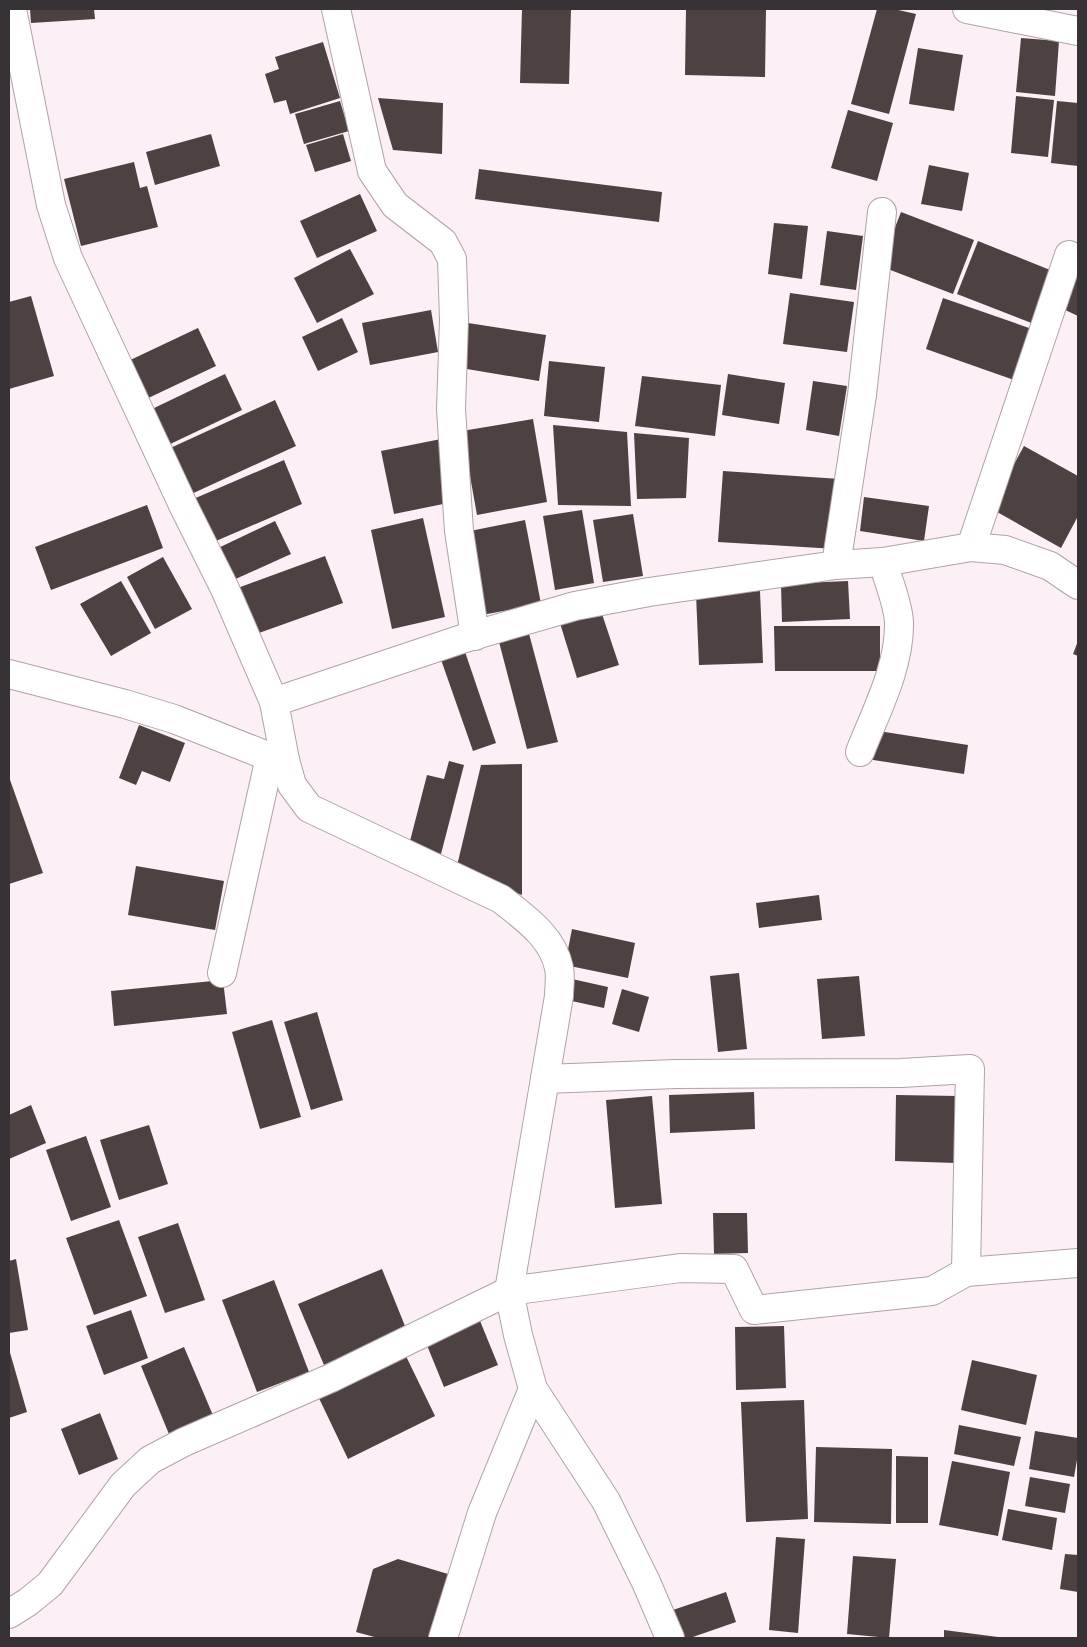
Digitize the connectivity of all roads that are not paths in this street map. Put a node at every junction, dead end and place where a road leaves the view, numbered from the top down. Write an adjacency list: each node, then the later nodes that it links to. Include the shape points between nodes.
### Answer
1 (12, 9): 13 (street, via 51,205 68,258 225,589)
2 (336, 9): 11 (street, via 372,171 395,205 442,242 452,259 451,409 459,531)
3 (967, 9): 4 (street)
4 (1078, 31)
5 (882, 212): 9 (street, via 862,395)
6 (1069, 255): 7 (street)
7 (971, 547): 8 (street); 10 (street, via 1005,550 1050,566)
8 (883, 562): 9 (street); 14 (street, via 899,621 896,650 886,689)
9 (836, 565): 11 (street, via 639,593 575,606)
10 (1078, 585)
11 (475, 636): 13 (street)
12 (9, 674): 15 (street, via 174,718)
13 (274, 702): 15 (street)
14 (860, 752)
15 (278, 758): 16 (street); 17 (street, via 309,808 501,899 529,920 550,944 560,969 559,996)
16 (222, 973)
17 (545, 1079): 19 (street, via 970,1069); 20 (street)
18 (1078, 1263): 19 (street)
19 (966, 1272): 20 (street, via 932,1291 754,1310 734,1269 680,1268)
20 (509, 1290): 21 (street); 22 (street, via 330,1378 150,1460 123,1485 50,1584)
21 (533, 1389): 23 (street, via 482,1513); 24 (street, via 606,1501)
22 (9, 1614)
23 (442, 1638)
24 (670, 1638)

